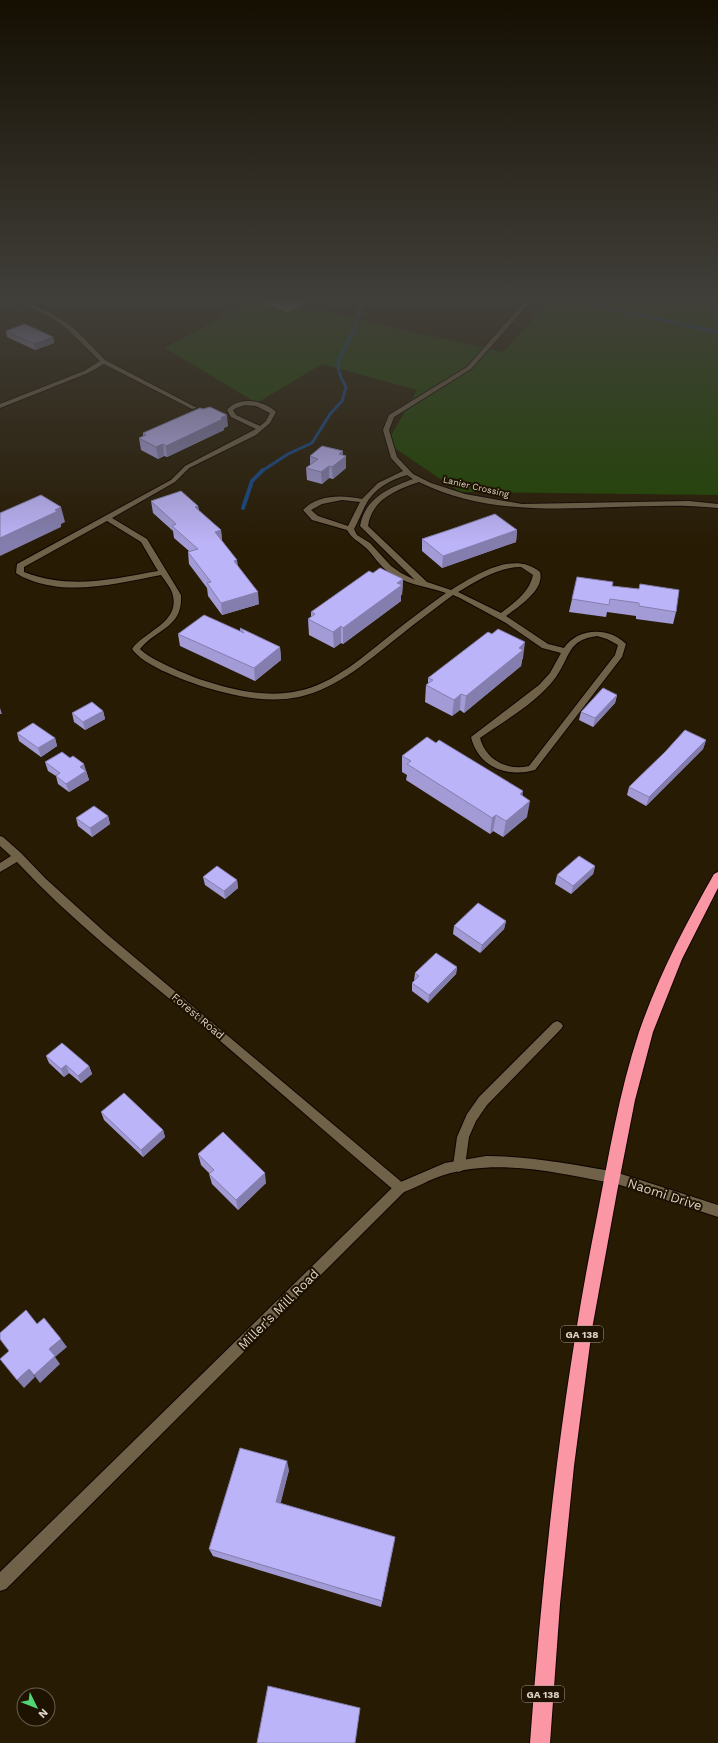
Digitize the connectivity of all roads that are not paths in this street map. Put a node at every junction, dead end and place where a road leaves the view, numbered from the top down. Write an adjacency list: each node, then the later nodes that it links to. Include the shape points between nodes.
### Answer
1 (62, 381): 4 (street)
2 (142, 381): 5 (street)
3 (447, 381): 7 (street, Lanier Crossing, via 391,416 386,430 394,458)
4 (0, 406)
5 (194, 408)
6 (260, 429): 6 (street, via 270,421 273,412 267,407 245,403 233,406 230,410 233,416); 11 (street, via 187,467 174,480)
7 (408, 472): 8 (street, Lanier Crossing); 9 (street, via 371,490)
8 (419, 479): 10 (street, Lanier Crossing, via 464,496 522,506 689,503); 14 (street, via 378,499 364,516 364,526)
9 (364, 501): 12 (street); 12 (street, via 348,498 330,499 307,510 315,518)
10 (718, 506)
11 (108, 518): 13 (street, via 144,541); 13 (street, via 20,566 20,573 44,583 66,585 96,584)
12 (350, 529): 14 (street, via 354,536 367,545 388,568 418,584)
13 (163, 572): 15 (street, via 177,595 179,605 176,613 164,627 139,644 136,649 139,653 167,668 216,687 237,694 262,697 300,694 340,677)
14 (426, 584): 15 (street)
15 (453, 593): 16 (street); 16 (street, via 504,567 529,567 537,574 532,591)
16 (502, 616): 17 (street, via 545,646)
17 (564, 651): 17 (street, via 585,635 597,634 622,644 619,655 532,768 522,771 502,768 479,750 475,737 539,691 552,677)
18 (0, 840): 19 (street, Forest Road)
19 (18, 856): 20 (street); 25 (street, Forest Road, via 42,882 104,938)
20 (0, 868)
21 (718, 877): 24 (highway, GA 138, via 681,949 654,1010 630,1088)
22 (557, 1026): 23 (street, via 483,1101 471,1118 463,1137)
23 (459, 1166): 24 (street, Miller's Mill Road, via 483,1162 539,1164); 25 (street, Miller's Mill Road, via 445,1169)
24 (612, 1177): 26 (street, Naomi Drive); 28 (highway, GA 138, via 593,1268 566,1442)
25 (400, 1188): 27 (street, Miller's Mill Road)
26 (718, 1211)
27 (0, 1583)
28 (540, 1743)

